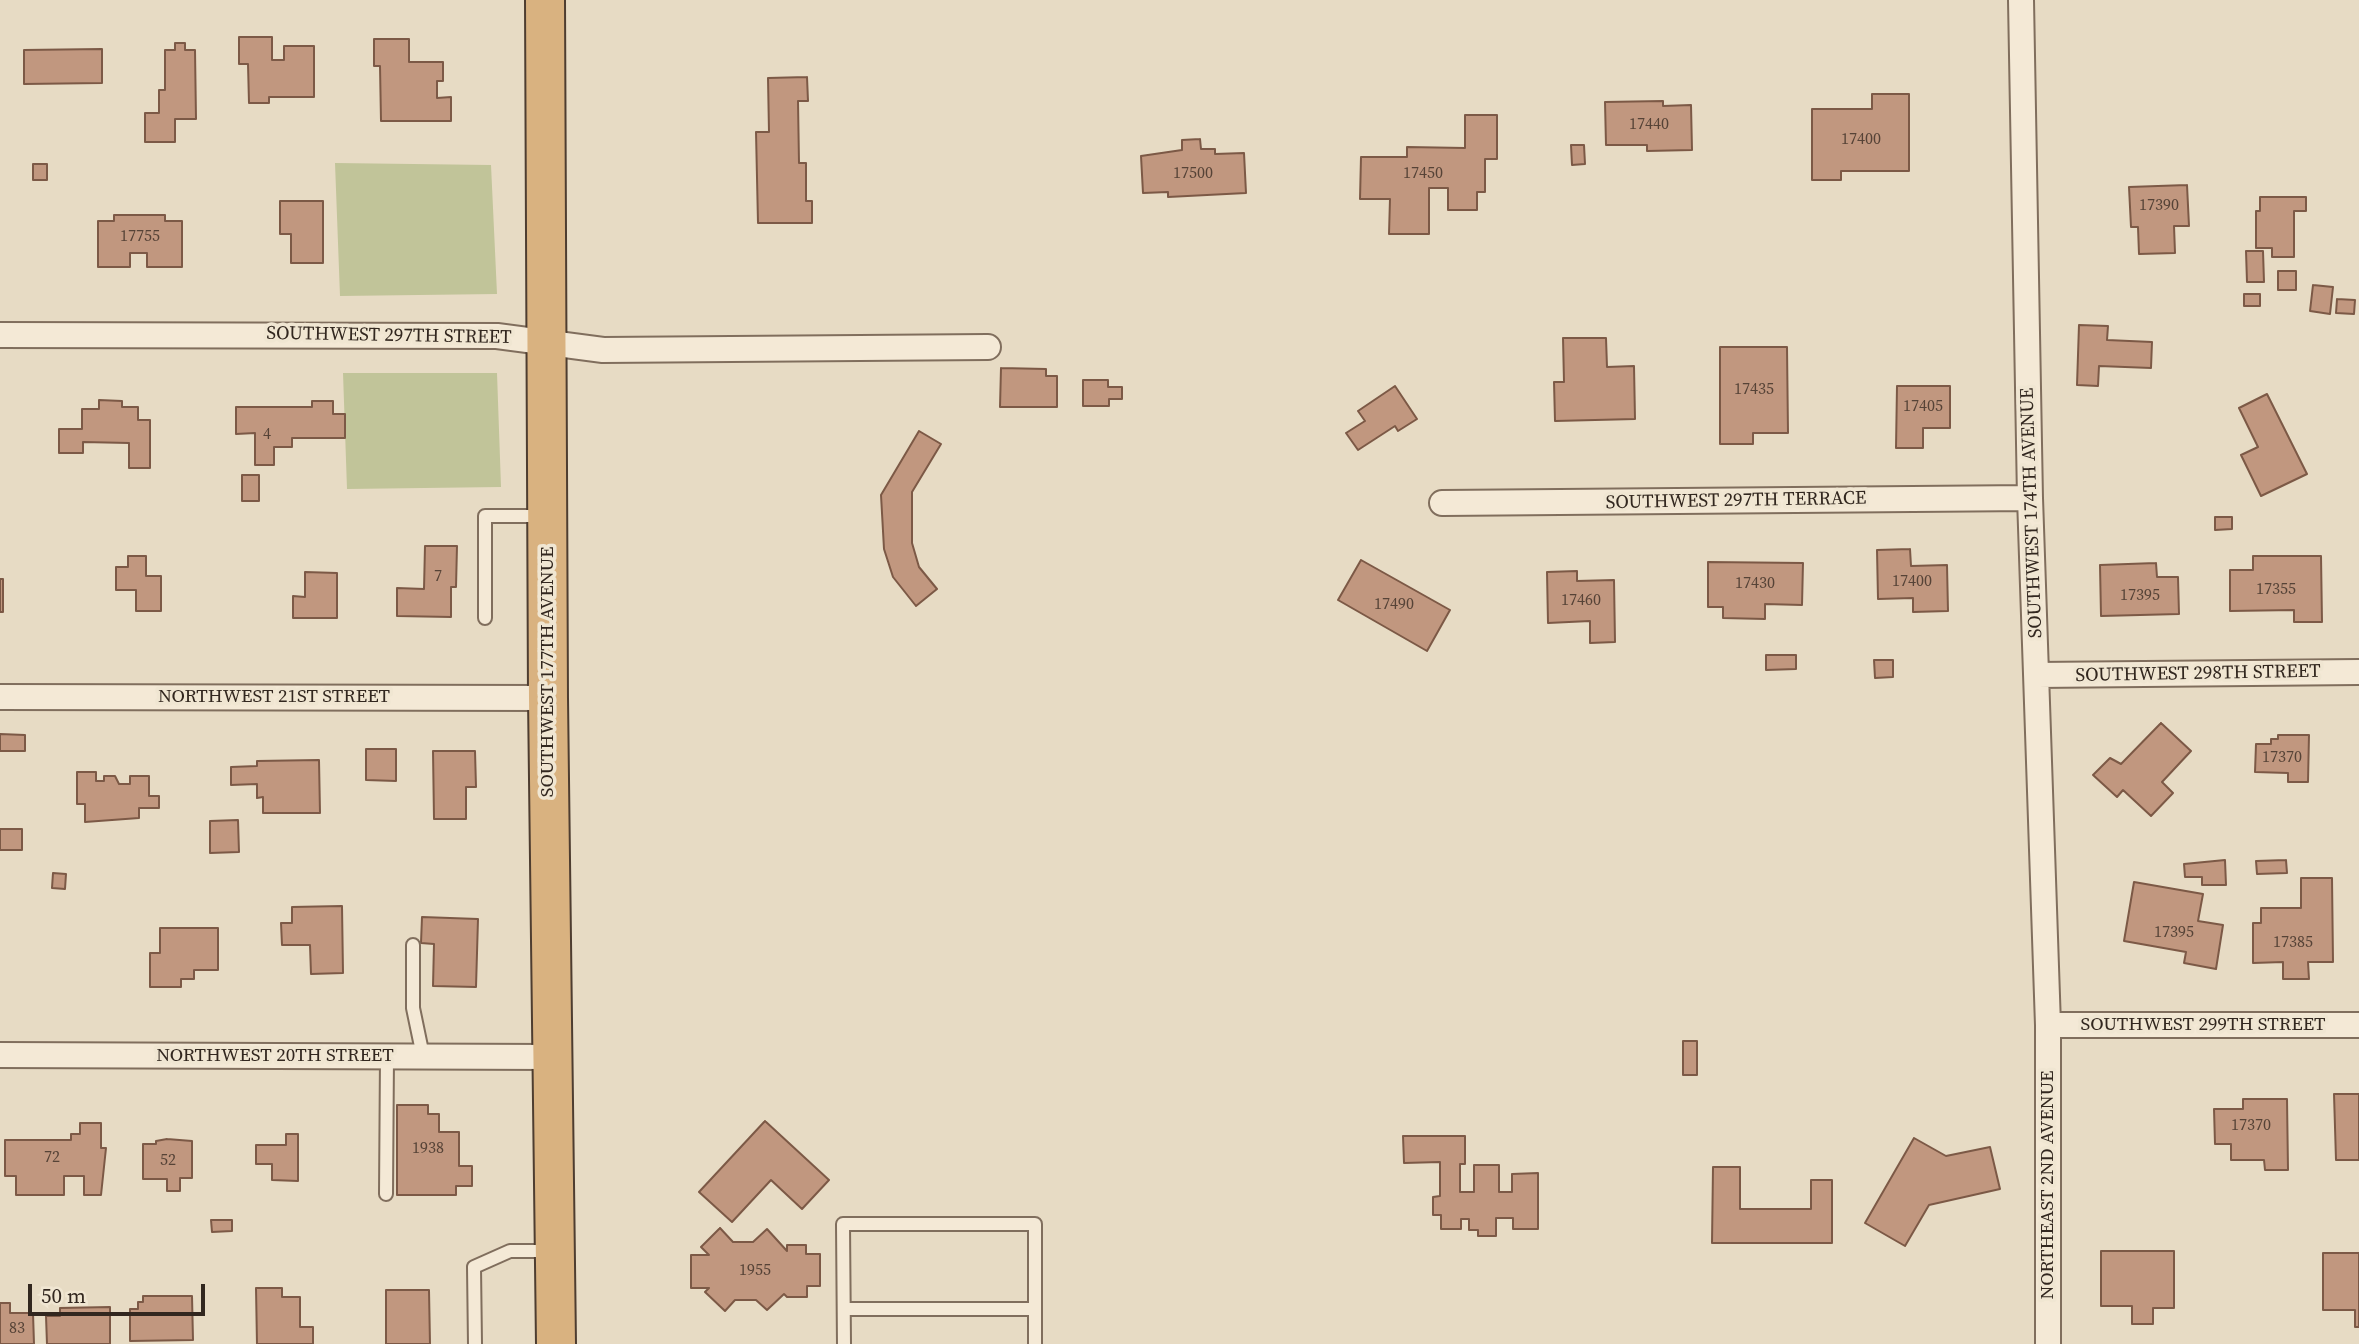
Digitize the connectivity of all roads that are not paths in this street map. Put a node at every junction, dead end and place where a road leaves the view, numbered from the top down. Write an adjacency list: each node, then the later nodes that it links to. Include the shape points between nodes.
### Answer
1 (545, 0): 4 (highway, SOUTHWEST 177TH AVENUE)
2 (2021, 0): 6 (street, SOUTHWEST 174TH AVENUE)
3 (0, 335): 4 (street, SOUTHWEST 297TH STREET, via 497,336)
4 (547, 342): 5 (street, SOUTHWEST 297TH STREET, via 603,350); 8 (highway, SOUTHWEST 177TH AVENUE)
5 (988, 348)
6 (2031, 498): 7 (street, SOUTHWEST 297TH TERRACE); 11 (street, SOUTHWEST 174TH AVENUE)
7 (1441, 503)
8 (548, 516): 9 (lane, via 485,516); 13 (highway, SOUTHWEST 177TH AVENUE)
9 (485, 618)
10 (2359, 672): 11 (street, SOUTHWEST 298TH STREET)
11 (2037, 675): 15 (street, SOUTHWEST 174TH AVENUE)
12 (0, 697): 13 (street, NORTHWEST 21ST STREET)
13 (548, 698): 20 (highway, SOUTHWEST 177TH AVENUE)
14 (413, 945): 19 (lane, via 413,1009)
15 (2048, 1025): 16 (street, SOUTHWEST 299TH STREET); 29 (street, NORTHEAST 2ND AVENUE)
16 (2359, 1025)
17 (0, 1055): 18 (street, NORTHWEST 20TH STREET)
18 (387, 1056): 19 (street, NORTHWEST 20TH STREET); 21 (lane)
19 (423, 1056): 20 (street, NORTHWEST 20TH STREET)
20 (551, 1057): 22 (highway, SOUTHWEST 177TH AVENUE)
21 (386, 1194)
22 (554, 1251): 25 (lane, via 510,1251 474,1267); 26 (highway, SOUTHWEST 177TH AVENUE)
23 (844, 1309): 24 (lane); 24 (lane, via 843,1224 1035,1224); 27 (lane)
24 (1035, 1309): 28 (lane)
25 (475, 1344)
26 (555, 1344)
27 (844, 1344)
28 (1035, 1344)
29 (2048, 1344)

